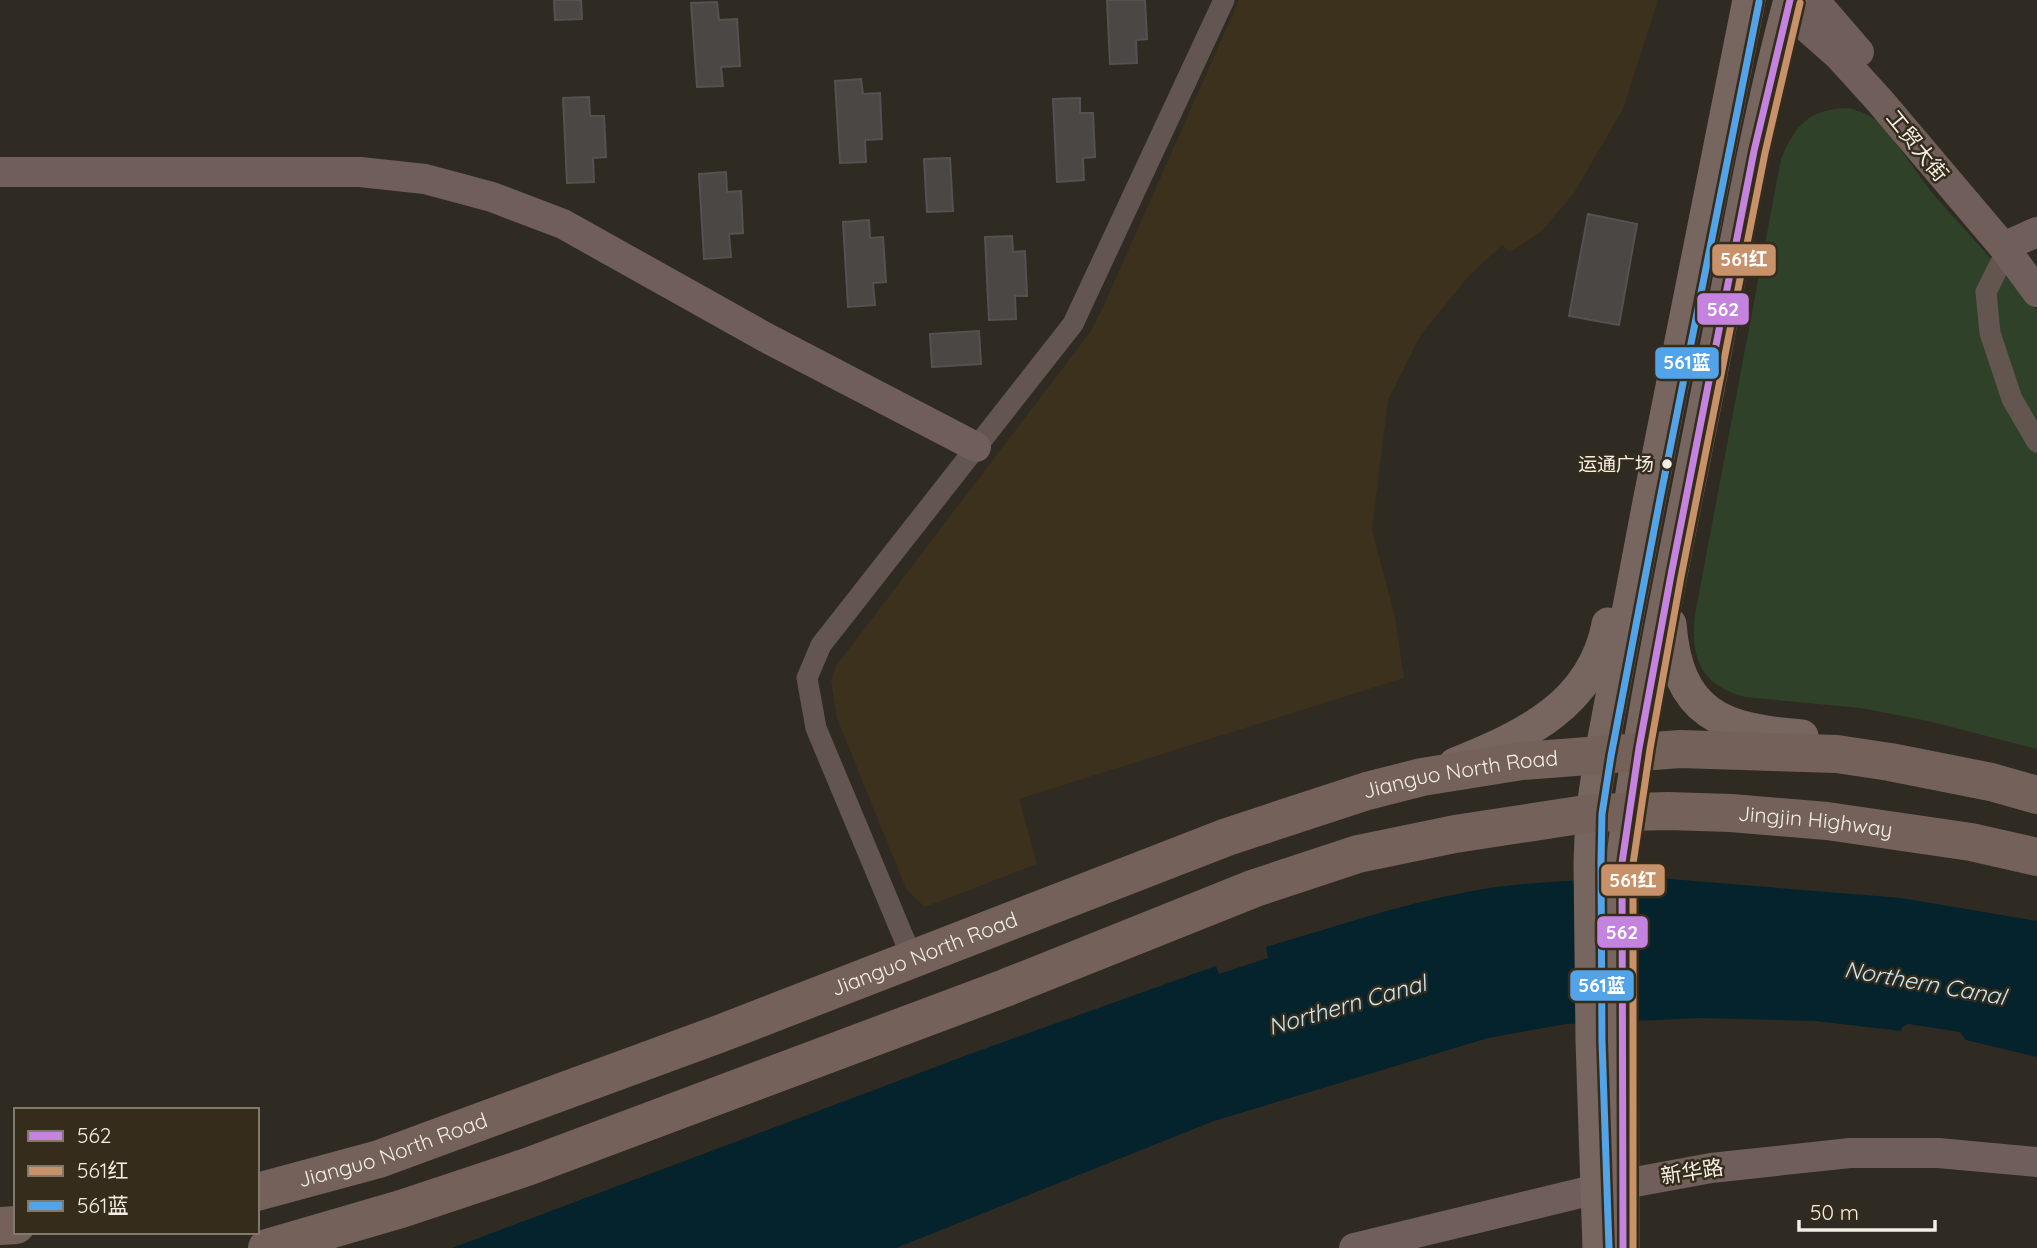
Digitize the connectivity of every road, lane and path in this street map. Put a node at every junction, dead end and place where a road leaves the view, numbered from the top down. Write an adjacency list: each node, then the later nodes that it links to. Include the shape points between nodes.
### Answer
1 (1224, 0): 10 (street, via 1073,324)
2 (1749, 0): 11 (main road)
3 (1792, 2): 6 (street, 工贸大街); 12 (main road, via 1748,186)
4 (0, 172): 10 (street, via 360,172 425,179 492,197 563,225)
5 (2037, 232): 6 (street)
6 (2008, 247): 7 (street, 工贸大街); 8 (street, 工贸大街); 9 (street, via 1986,292 1990,333 2012,399)
7 (2037, 278)
8 (2037, 292)
9 (2037, 442)
10 (976, 447): 20 (street, via 821,645 807,678 816,728)
11 (1650, 496): 14 (main road); 16 (main road, via 1619,561 1596,663 1578,690 1524,732)
12 (1668, 593): 13 (main road); 15 (main road, via 1675,661 1684,682 1715,717 1762,733 1855,744)
13 (1638, 751): 14 (highway); 15 (highway, via 1837,754); 18 (main road)
14 (1601, 754): 16 (highway, Jianguo North Road); 18 (main road)
15 (1890, 762): 17 (highway)
16 (1422, 777): 20 (highway, Jianguo North Road, via 1227,837)
17 (2037, 795)
18 (1610, 813): 19 (highway, Jingjin Highway, via 1731,813 1827,821 1971,842); 21 (main road, via 1622,863); 21 (main road, via 1590,862); 26 (highway, via 1455,834 1346,858 1255,888 1004,988 539,1162)
19 (2037, 857)
20 (913, 960): 24 (highway, Jianguo North Road, via 379,1159)
21 (1607, 1041): 25 (main road)
22 (2037, 1162): 25 (street, 新华路, via 1938,1153 1850,1153 1711,1168)
23 (2037, 1171): 25 (street, 新华路, via 1938,1162 1826,1163)
24 (259, 1191)
25 (1610, 1192): 27 (street, 新华路); 28 (street, 新华路); 29 (main road); 30 (main road)
26 (267, 1248)
27 (1354, 1248)
28 (1400, 1248)
29 (1599, 1248)
30 (1623, 1248)

